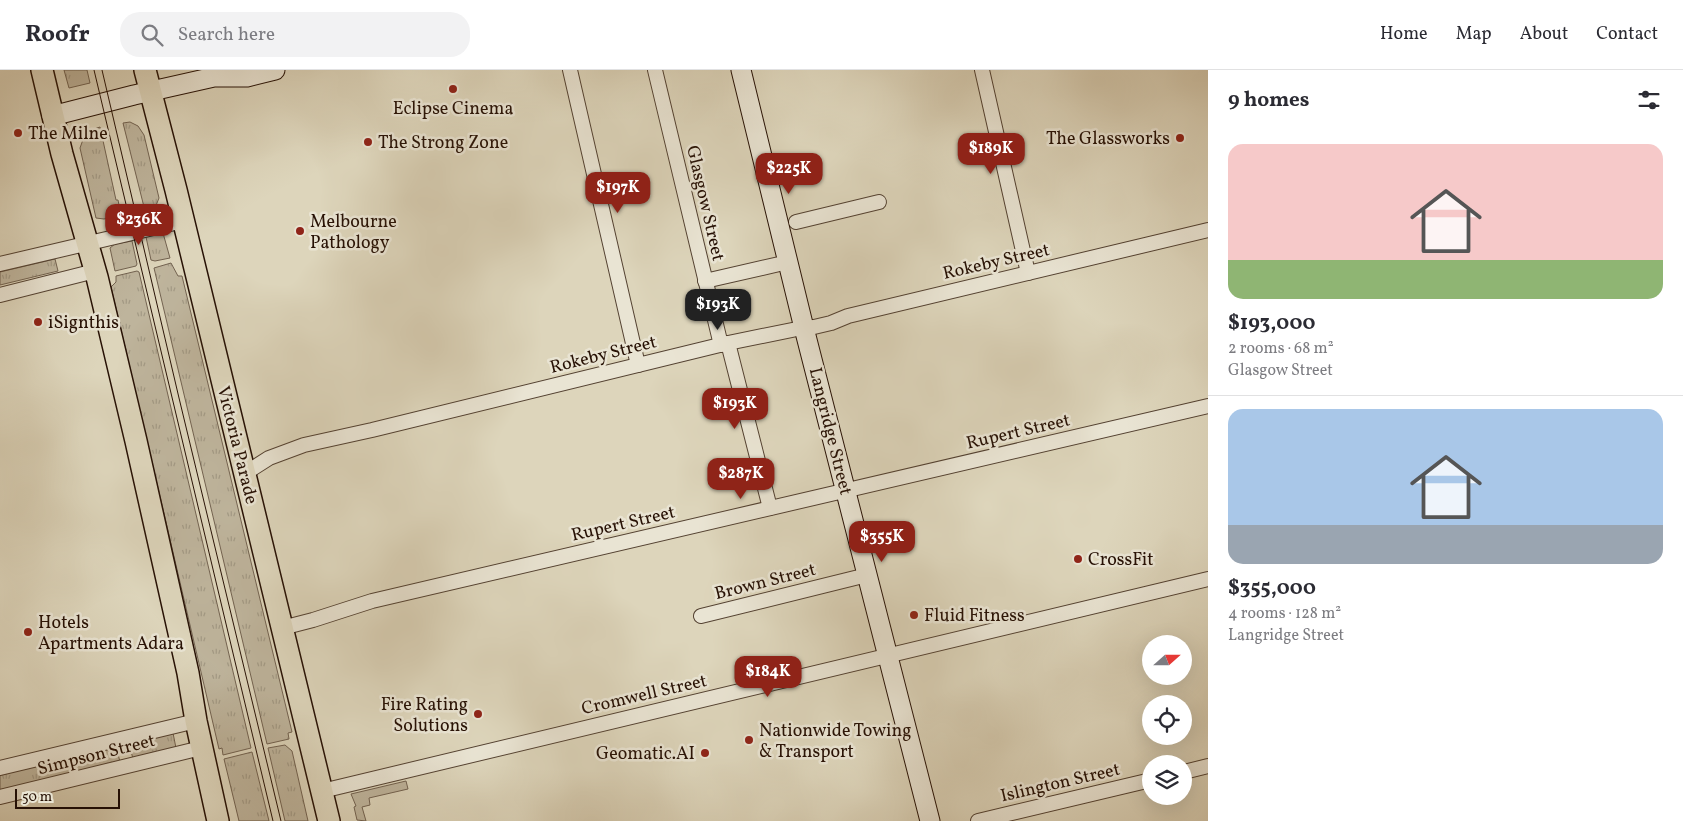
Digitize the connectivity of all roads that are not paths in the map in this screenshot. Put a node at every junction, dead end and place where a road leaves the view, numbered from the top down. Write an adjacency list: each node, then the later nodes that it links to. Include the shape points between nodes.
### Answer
1 (42, 70): 9 (main road)
2 (145, 70): 8 (main road, Victoria Parade)
3 (275, 70): 8 (street, via 247,77 214,77)
4 (570, 70): 23 (street)
5 (655, 70): 19 (street, Glasgow Street)
6 (741, 70): 15 (street, Langridge Street)
7 (982, 70): 18 (street)
8 (150, 91): 9 (street); 11 (main road, Victoria Parade)
9 (52, 116): 14 (main road)
10 (879, 202): 12 (street)
11 (183, 221): 14 (street); 25 (main road, Victoria Parade)
12 (796, 222)
13 (1208, 230): 18 (street, Rokeby Street)
14 (88, 244): 16 (street); 17 (main road)
15 (788, 262): 19 (street); 21 (street, Langridge Street)
16 (0, 264)
17 (95, 271): 20 (street); 33 (main road, via 136,441)
18 (1028, 273): 21 (street, Rokeby Street)
19 (705, 281): 22 (street, Glasgow Street)
20 (0, 295)
21 (804, 328): 22 (street, Rokeby Street); 26 (street, Langridge Street)
22 (724, 344): 23 (street, Rokeby Street); 27 (street, Glasgow Street)
23 (638, 365): 25 (street, Rokeby Street, via 304,445 269,458)
24 (1208, 406): 26 (street, Rupert Street)
25 (244, 474): 31 (main road, Victoria Parade)
26 (846, 491): 27 (street, Rupert Street); 28 (street, Langridge Street)
27 (770, 508): 31 (street, Rupert Street, via 372,601)
28 (867, 574): 30 (street, Brown Street); 32 (street, Langridge Street)
29 (1208, 579): 32 (street, Cromwell Street)
30 (700, 616)
31 (282, 628): 39 (main road, Victoria Parade)
32 (889, 655): 39 (street, Cromwell Street); 43 (street, Langridge Street)
33 (196, 721): 34 (main road); 36 (street, Simpson Street)
34 (201, 748): 40 (street, Simpson Street); 41 (main road)
35 (1208, 766): 37 (street)
36 (0, 768)
37 (1192, 770)
38 (1142, 782): 44 (street, Islington Street)
39 (322, 791): 42 (main road, Victoria Parade)
40 (0, 797)
41 (218, 821)
42 (329, 821)
43 (930, 821)
44 (978, 821)

